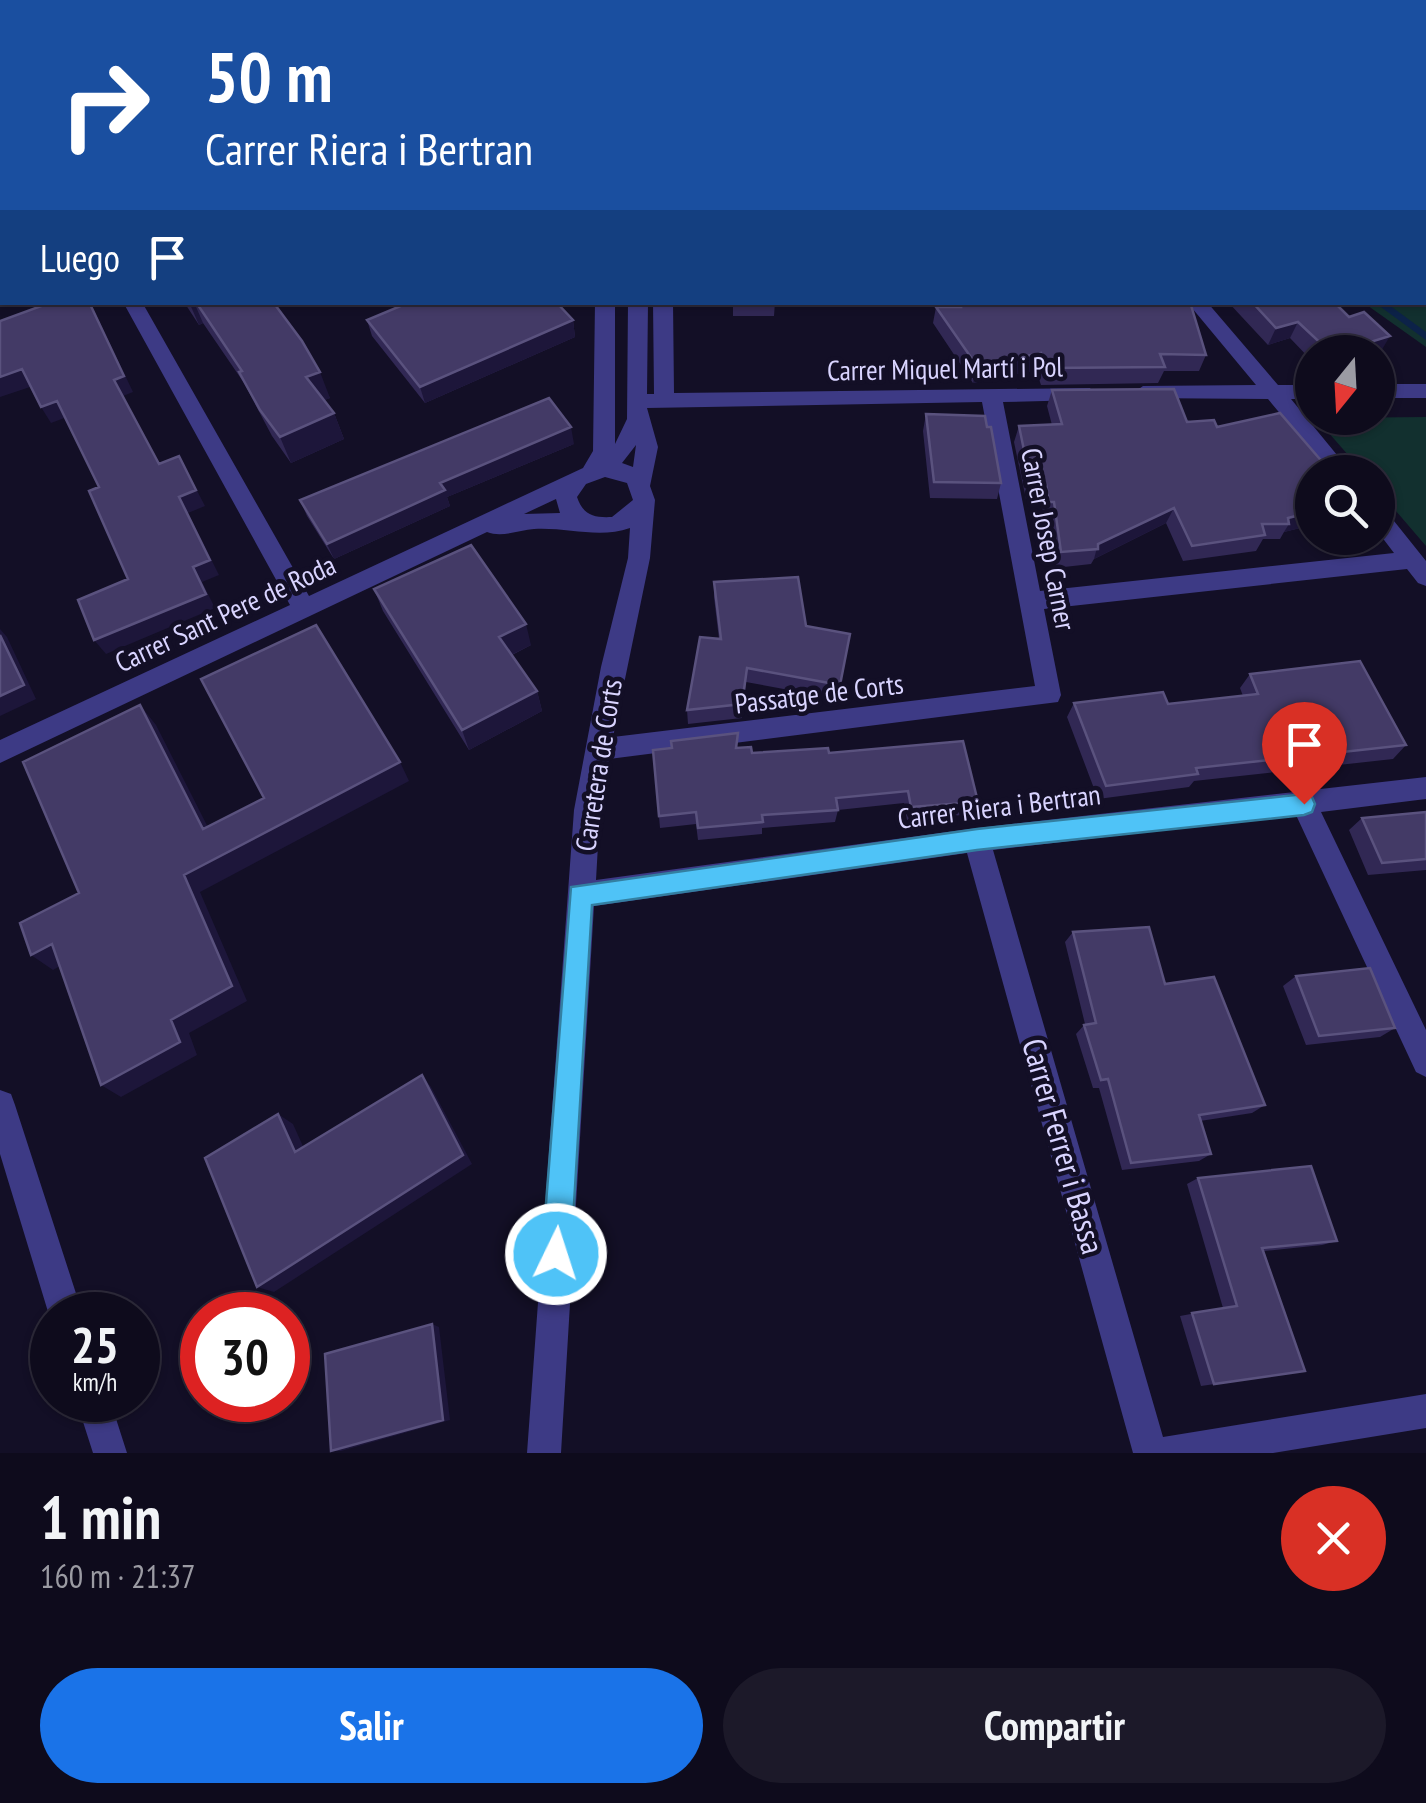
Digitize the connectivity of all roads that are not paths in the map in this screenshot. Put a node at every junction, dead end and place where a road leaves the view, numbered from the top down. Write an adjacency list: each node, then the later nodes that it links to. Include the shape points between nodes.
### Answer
1 (134, 305): 23 (street)
2 (605, 305): 14 (street, via 604,451)
3 (638, 305): 12 (street, Carretera de Corts)
4 (663, 305): 11 (street)
5 (1199, 305): 7 (street)
6 (1426, 391): 9 (street)
7 (1276, 392): 8 (street, Carrer Miquel Martí i Pol); 10 (street, Carrer Miquel Martí i Pol); 13 (street)
8 (1295, 392)
9 (1395, 392)
10 (991, 394): 11 (street, Carrer Miquel Martí i Pol); 22 (street, Carrer Josep Carner)
11 (664, 399): 12 (street, Carrer Miquel Martí i Pol)
12 (638, 410): 14 (street, via 623,449); 15 (street, Carretera de Corts, via 648,448)
13 (1328, 455)
14 (590, 474): 15 (street, via 622,471); 16 (street, via 567,502); 18 (street, Carrer Sant Pere de Roda)
15 (642, 491): 17 (street, via 631,518); 20 (street, Carretera de Corts)
16 (581, 521): 17 (street); 18 (street, Carrer Sant Pere de Roda)
17 (605, 526): 20 (street)
18 (476, 530): 23 (street, Carrer Sant Pere de Roda)
19 (1395, 538): 21 (street)
20 (639, 558): 25 (street, Carretera de Corts)
21 (1419, 568): 22 (street)
22 (1030, 601): 24 (street, Carrer Josep Carner)
23 (304, 609): 26 (street, Carrer Sant Pere de Roda)
24 (1049, 695): 25 (street, Passatge de Corts)
25 (597, 750): 30 (street, Carretera de Corts)
26 (0, 752)
27 (1426, 788): 28 (street, Carrer Riera i Bertran)
28 (1304, 804): 29 (street, Carrer Riera i Bertran); 31 (street)
29 (977, 840): 30 (street, Carrer Riera i Bertran); 38 (street, Carrer Ferrer i Bassa)
30 (580, 895): 37 (street, Carretera de Corts)
31 (1426, 1062)
32 (0, 1105): 33 (street)
33 (59, 1292)
34 (1426, 1411): 39 (street)
35 (100, 1422): 36 (street)
36 (110, 1453)
37 (544, 1453)
38 (1150, 1453)
39 (1166, 1453)

